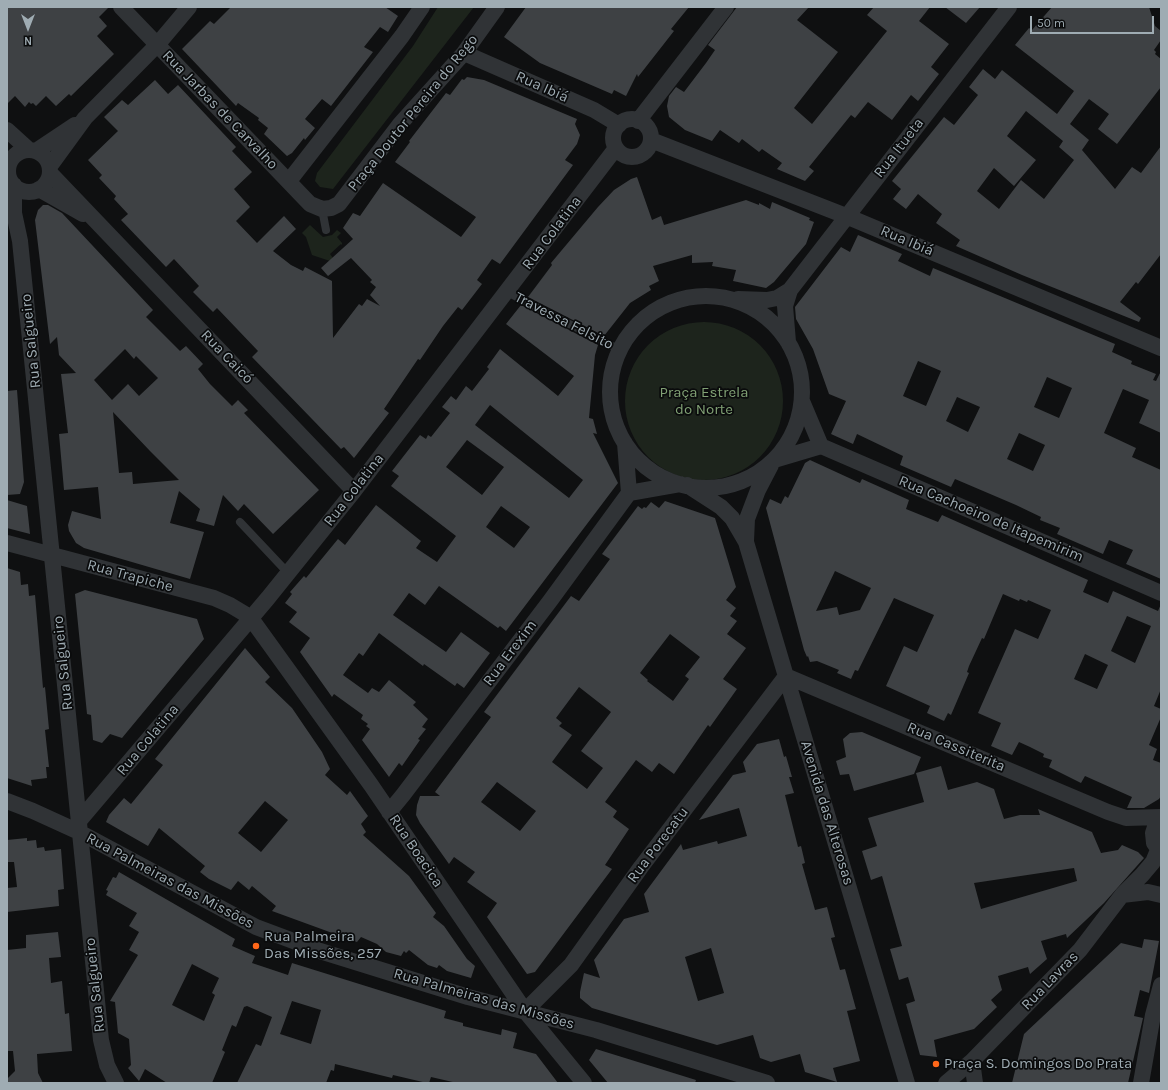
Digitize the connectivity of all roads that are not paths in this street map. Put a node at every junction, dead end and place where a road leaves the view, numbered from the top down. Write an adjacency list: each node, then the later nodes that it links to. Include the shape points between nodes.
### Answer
1 (121, 7): 7 (street, Rua Jarbas de Carvalho)
2 (189, 7): 7 (street)
3 (422, 7): 18 (street)
4 (497, 7): 8 (street, Praça Doutor Pereira do Rego)
5 (726, 7): 10 (street)
6 (1009, 7): 21 (street, Rua Itueta)
7 (157, 45): 9 (street); 18 (street, Rua Jarbas de Carvalho)
8 (464, 53): 11 (street, Rua Ibiá, via 594,110); 20 (street, Praça Doutor Pereira do Rego, via 400,124 339,204 331,208)
9 (85, 118): 15 (street); 17 (street)
10 (638, 121): 11 (street, via 626,121); 13 (street, via 648,128)
11 (620, 125): 14 (street, via 614,134)
12 (7, 130): 15 (street)
13 (651, 140): 14 (street, via 646,151 635,157 623,155); 21 (street, Rua Ibiá)
14 (616, 148): 25 (street, Rua Colatina)
15 (33, 150): 16 (street, via 16,154); 17 (street, via 42,154)
16 (9, 159): 19 (street, via 8,172)
17 (50, 169): 19 (street, via 48,180); 22 (street, Rua Caicó)
18 (289, 181): 20 (street, Rua Jarbas de Carvalho, via 310,204)
19 (20, 187): 22 (street, Rua Caicó); 40 (street, Rua Salgueiro, via 14,213 20,241)
20 (322, 208): 23 (lane)
21 (846, 216): 24 (street, Rua Itueta); 28 (street, Rua Ibiá)
22 (99, 223): 35 (street, Rua Caicó)
23 (326, 230)
24 (790, 290): 26 (street, Rua Itueta, via 777,298 767,300); 27 (street, Rua Itueta, via 785,306)
25 (507, 292): 29 (lane, Travessa Felsito); 35 (street, Rua Colatina)
26 (726, 299): 27 (street, via 757,311 770,321); 29 (street, via 697,297 666,306 640,323)
27 (788, 342): 30 (street, via 801,375)
28 (1161, 348)
29 (620, 350): 31 (street, via 610,394 616,425)
30 (802, 400): 32 (street); 33 (street, via 798,422 792,436)
31 (624, 442): 34 (street, via 642,464 655,473); 36 (street)
32 (820, 446): 33 (street); 42 (street, Rua Cachoeiro de Itapemirim)
33 (773, 461): 34 (street, via 760,471 731,484 700,488); 38 (street, Avenida das Alterosas, via 747,519)
34 (684, 485): 36 (street); 38 (street, Avenida das Alterosas, via 721,507 732,518)
35 (354, 491): 41 (street, Rua Colatina)
36 (629, 493): 46 (street, Rua Erexim)
37 (240, 522): 41 (lane)
38 (746, 542): 44 (street, Avenida das Alterosas)
39 (7, 543): 40 (street, Rua Trapiche)
40 (52, 555): 43 (street, Rua Trapiche, via 214,598); 49 (street, Rua Salgueiro)
41 (288, 572): 43 (street, Rua Colatina)
42 (1161, 593)
43 (250, 617): 46 (street, Rua Boacica); 49 (street, Rua Colatina)
44 (786, 676): 48 (street, Rua Cassiterita); 54 (street, Rua Porecatu, via 641,867 571,965); 60 (street, Avenida das Alterosas)
45 (7, 801): 49 (street, Rua Palmeiras das Missões)
46 (389, 812): 54 (street, Rua Boacica)
47 (1161, 817): 48 (street, Rua Cassiterita); 50 (street, via 1153,833)
48 (1126, 818): 50 (street, Rua Cassiterita)
49 (79, 827): 54 (street, Rua Palmeiras das Missões, via 256,927 320,951 468,997); 57 (street, Rua Salgueiro, via 101,1040 107,1065)
50 (1158, 849): 51 (street, Rua Lavras, via 1153,862)
51 (1122, 895): 52 (street, via 1148,892); 56 (street, Rua Lavras, via 1080,950)
52 (1161, 895)
53 (1161, 985): 55 (street)
54 (525, 1011): 58 (street, Rua Boacica); 59 (street, Rua Palmeiras das Missões, via 596,1030)
55 (1157, 1014): 63 (street)
56 (972, 1061): 61 (street, Rua Lavras); 62 (street)
57 (116, 1083)
58 (584, 1083)
59 (767, 1083)
60 (907, 1083)
61 (946, 1083)
62 (975, 1083)
63 (1141, 1083)

